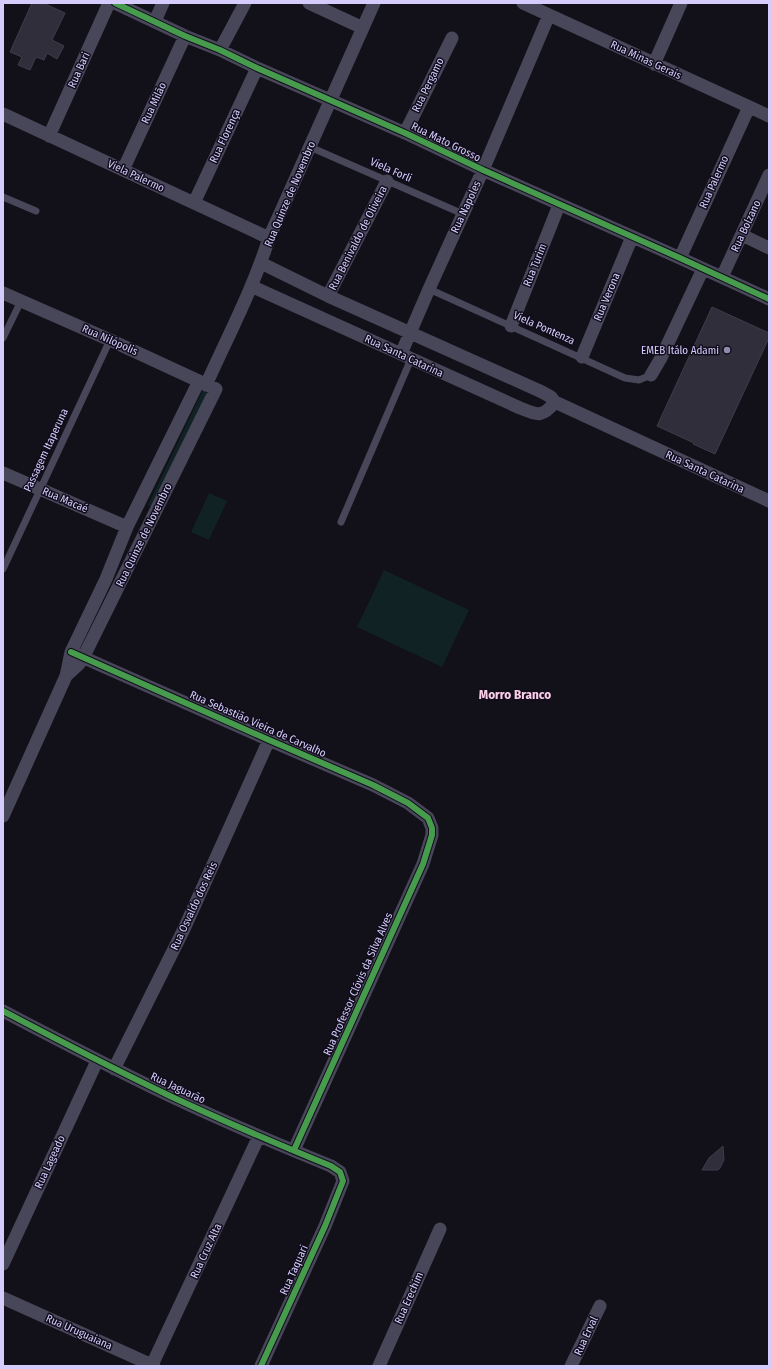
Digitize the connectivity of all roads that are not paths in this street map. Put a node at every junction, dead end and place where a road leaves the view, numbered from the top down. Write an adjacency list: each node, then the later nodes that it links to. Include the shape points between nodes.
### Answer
1 (109, 3): 22 (street, Rua Bari)
2 (115, 3): 10 (street, Rua Mato Grosso)
3 (163, 3): 10 (street)
4 (245, 3): 14 (street)
5 (309, 3): 11 (street)
6 (374, 3): 11 (street, Rua Quinze de Novembro)
7 (523, 3): 9 (street, Rua Minas Gerais)
8 (681, 3): 15 (street)
9 (549, 15): 15 (street, Rua Minas Gerais); 25 (street, Rua Napoles)
10 (155, 21): 12 (street, Rua Mato Grosso)
11 (363, 28): 17 (street, Rua Quinze de Novembro)
12 (185, 36): 14 (street, Rua Mato Grosso); 24 (street, Rua Milão)
13 (452, 38): 21 (street, Rua Pergamo)
14 (220, 50): 16 (street, Rua Mato Grosso)
15 (654, 64): 18 (street, Rua Minas Gerais)
16 (257, 68): 17 (street, Rua Mato Grosso); 29 (street, Rua Florença)
17 (331, 100): 21 (street, Rua Mato Grosso); 23 (street, Rua Quinze de Novembro)
18 (749, 107): 20 (street, Rua Minas Gerais); 37 (street, Rua Palermo)
19 (3, 114): 22 (street, Viela Palermo)
20 (769, 116)
21 (406, 133): 25 (street, Rua Mato Grosso)
22 (49, 136): 24 (street, Viela Palermo)
23 (310, 147): 27 (lane, Viela Forli); 34 (street, Rua Quinze de Novembro)
24 (123, 170): 29 (street, Viela Palermo)
25 (483, 170): 30 (street, Rua Mato Grosso); 32 (street, Rua Napoles)
26 (769, 175): 33 (street, Rua Bolzano)
27 (387, 181): 32 (lane, Viela Forli); 44 (street, Rua Benivaldo de Oliveira)
28 (3, 196): 31 (lane)
29 (194, 203): 34 (street, Viela Palermo)
30 (558, 205): 35 (street, Rua Mato Grosso); 47 (street, Rua Turim)
31 (36, 211)
32 (463, 214): 42 (street, Rua Napoles)
33 (742, 236): 36 (street); 40 (street, Rua Bolzano)
34 (269, 238): 38 (street, Rua Quinze de Novembro)
35 (632, 238): 37 (street, Rua Mato Grosso); 52 (street, Rua Verona)
36 (769, 248)
37 (680, 258): 39 (street, Rua Mato Grosso)
38 (261, 263): 41 (street, Rua Quinze de Novembro); 44 (street, Rua Santa Catarina)
39 (703, 269): 40 (street, Rua Mato Grosso); 53 (street)
40 (722, 277): 45 (street, Rua Mato Grosso)
41 (251, 286): 51 (street, Rua Santa Catarina); 54 (street, Rua Quinze de Novembro)
42 (429, 289): 47 (lane, Viela Pontenza); 48 (street, Rua Napoles)
43 (3, 292): 46 (street, Rua Nilópolis)
44 (328, 296): 48 (street, Rua Santa Catarina)
45 (769, 299)
46 (21, 301): 49 (lane); 50 (street, Rua Nilópolis)
47 (511, 326): 52 (lane, Viela Pontenza)
48 (410, 332): 51 (street, Rua Napoles); 55 (street, Rua Santa Catarina, via 542,392)
49 (3, 338)
50 (110, 340): 54 (street, Rua Nilópolis); 57 (lane, Passagem Itaperuna)
51 (406, 357): 55 (street, Rua Santa Catarina, via 533,413 547,412); 61 (lane)
52 (582, 357): 53 (lane, Viela Pontenza, via 625,378 639,380)
53 (651, 375)
54 (207, 385): 59 (street, Rua Quinze de Novembro); 60 (street, Rua Quinze de Novembro)
55 (555, 402): 58 (street, Rua Santa Catarina)
56 (3, 473): 57 (street, Rua Macaé)
57 (40, 490): 62 (street, Rua Macaé); 63 (lane, Passagem Itaperuna)
58 (769, 501)
59 (136, 509): 60 (street); 62 (street, Rua Quinze de Novembro)
60 (153, 517): 65 (street, Rua Quinze de Novembro)
61 (341, 522)
62 (127, 527): 64 (street, Rua Quinze de Novembro, via 106,579)
63 (3, 569)
64 (71, 652): 65 (street, Rua Sebastião Vieira de Carvalho); 66 (street, Rua Quinze de Novembro)
65 (83, 658): 66 (street, Rua Quinze de Novembro); 67 (street, Rua Sebastião Vieira de Carvalho)
66 (66, 676): 68 (street, Rua Quinze de Novembro)
67 (269, 740): 69 (street, Rua Sebastião Vieira de Carvalho, via 373,785 408,803); 72 (street, Rua Osvaldo dos Reis, via 184,929)
68 (3, 815)
69 (431, 823): 74 (street, Rua Professor Clóvis da Silva Alves, via 432,835 423,864)
70 (3, 1011): 71 (street, Rua Jaguarão)
71 (97, 1061): 72 (street, Rua Jaguarão); 77 (street, Rua Lageado)
72 (114, 1069): 73 (street, Rua Jaguarão)
73 (259, 1136): 74 (street, Rua Jaguarão); 80 (street, Rua Cruz Alta)
74 (294, 1150): 75 (street, Rua Jaguarão, via 332,1166 340,1172)
75 (343, 1181): 81 (street, Rua Taquari, via 322,1234)
76 (440, 1229): 82 (street, Rua Erechim)
77 (3, 1264)
78 (3, 1298): 80 (street, Rua Uruguaiana)
79 (600, 1306): 83 (street, Rua Erval)
80 (153, 1366)
81 (261, 1366)
82 (379, 1366)
83 (571, 1366)

